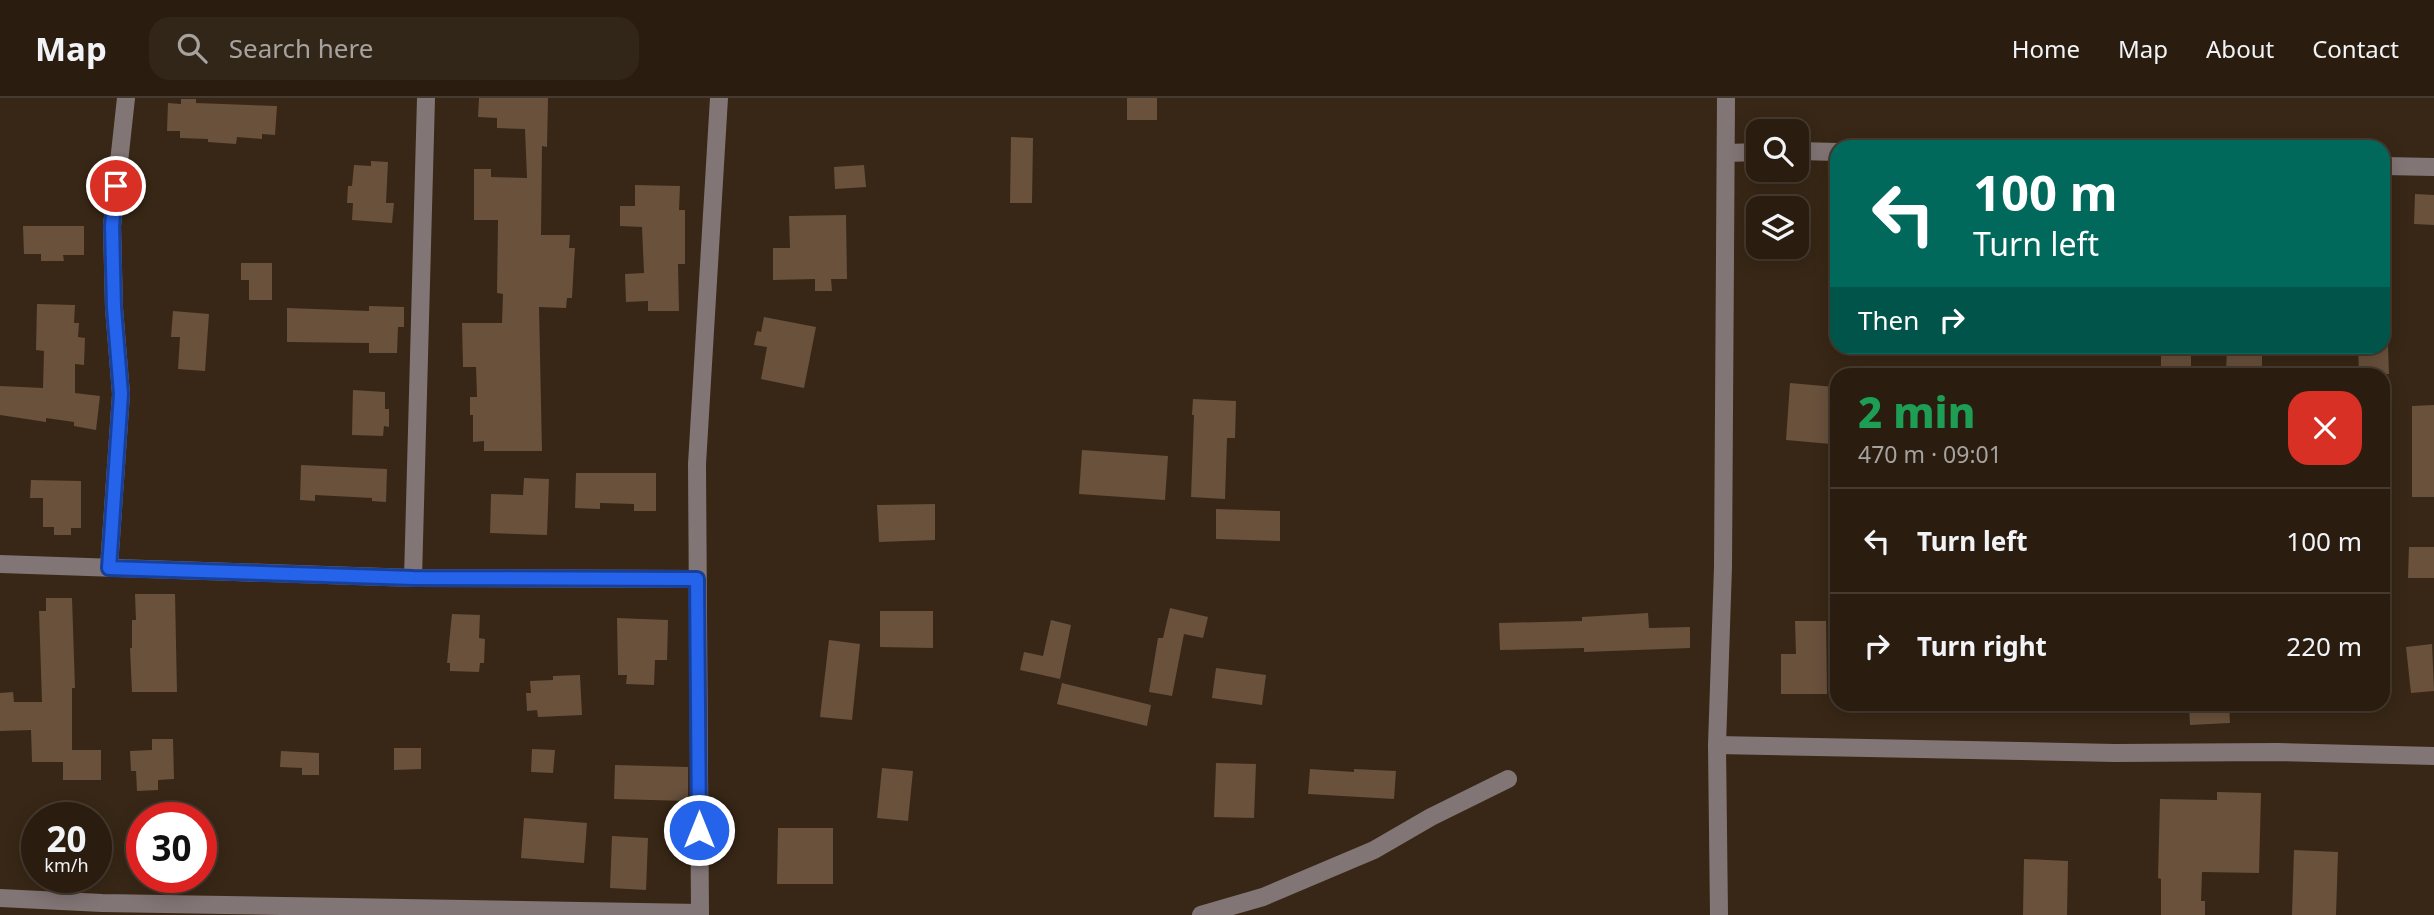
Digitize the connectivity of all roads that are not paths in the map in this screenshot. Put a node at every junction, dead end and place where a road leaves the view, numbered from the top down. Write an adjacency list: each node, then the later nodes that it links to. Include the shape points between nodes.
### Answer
1 (126, 98): 12 (street, via 112,226 121,394)
2 (426, 98): 13 (street)
3 (719, 98): 14 (street, via 697,464)
4 (1726, 98): 8 (street)
5 (1809, 151): 7 (street)
6 (1746, 152): 8 (street)
7 (1830, 152)
8 (1727, 153): 15 (street)
9 (2390, 166): 10 (street)
10 (2434, 167)
11 (0, 564): 12 (street)
12 (109, 568): 13 (street)
13 (413, 578): 14 (street)
14 (697, 579): 19 (street)
15 (1717, 745): 16 (street); 21 (street)
16 (2434, 756)
17 (1508, 779): 20 (street, via 1374,850 1263,897)
18 (0, 898): 19 (street)
19 (700, 914)
20 (1201, 915)
21 (1719, 915)

